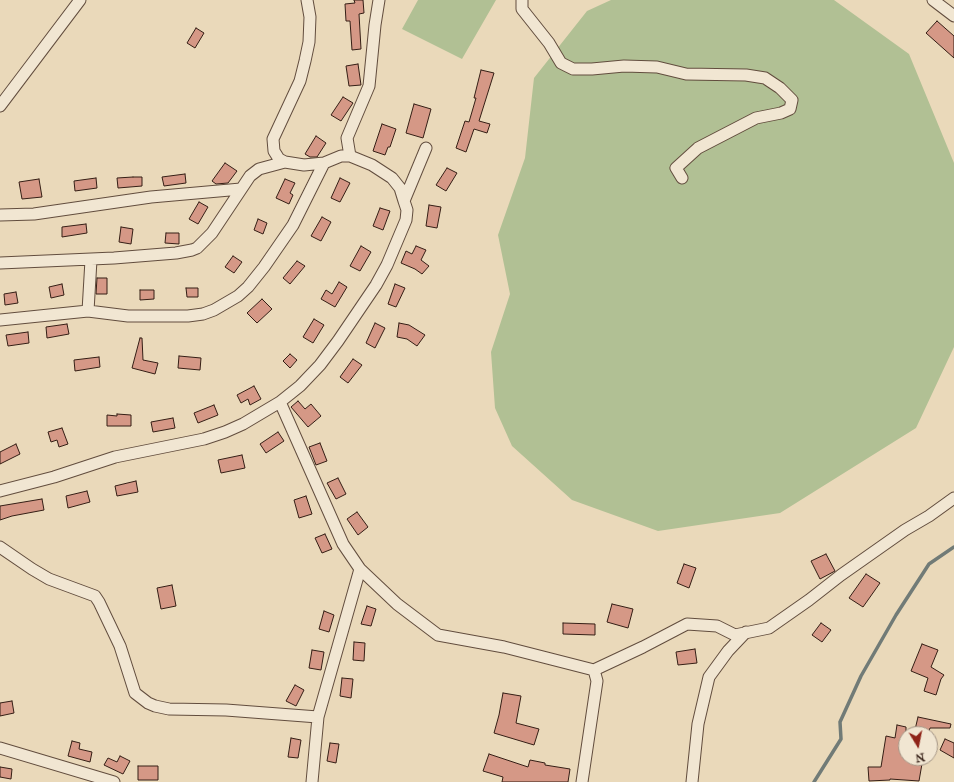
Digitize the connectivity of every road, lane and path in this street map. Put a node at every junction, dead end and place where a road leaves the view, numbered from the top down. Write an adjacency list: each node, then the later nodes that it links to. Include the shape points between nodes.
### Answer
1 (80, 0): 7 (street)
2 (307, 0): 9 (street, via 310,17 305,61 300,81 274,139)
3 (379, 0): 10 (street, via 369,86 347,138)
4 (522, 0): 14 (street, via 522,9 562,63 573,69 637,66 657,67 686,74 746,75 765,78 792,100 790,109 756,118 698,148 676,168)
5 (933, 0): 6 (street)
6 (954, 16)
7 (0, 106)
8 (426, 148): 16 (street)
9 (274, 151): 11 (street, via 279,159); 12 (street)
10 (350, 156): 13 (street, via 341,156); 16 (street, via 388,175 400,188)
11 (285, 162): 12 (street); 13 (street)
12 (267, 166): 15 (street, via 254,172)
13 (319, 166): 20 (street, via 293,225 285,237 248,287 226,304 203,314 188,316 128,316)
14 (682, 178)
15 (241, 189): 17 (street, via 151,197 34,214); 18 (street, via 212,233 192,250 176,254)
16 (404, 201): 22 (street, via 406,220 376,285 320,365)
17 (0, 215)
18 (91, 260): 19 (street); 20 (street)
19 (0, 263)
20 (88, 311): 21 (street)
21 (0, 320)
22 (280, 402): 23 (street, via 243,424 204,439 115,457 54,477); 26 (street, via 343,544)
23 (1, 489)
24 (954, 498): 27 (street, via 769,628)
25 (0, 546): 29 (street, via 49,578 95,596 114,631 135,693 148,703 169,709 219,709)
26 (360, 569): 28 (street, via 397,604 438,634 504,647); 29 (street)
27 (746, 632): 28 (street, via 735,634 717,626 687,624); 34 (street, via 709,677 698,724)
28 (594, 670): 33 (street, via 597,681)
29 (318, 718): 32 (street)
30 (0, 748): 31 (street)
31 (114, 782)
32 (312, 782)
33 (582, 782)
34 (692, 782)

